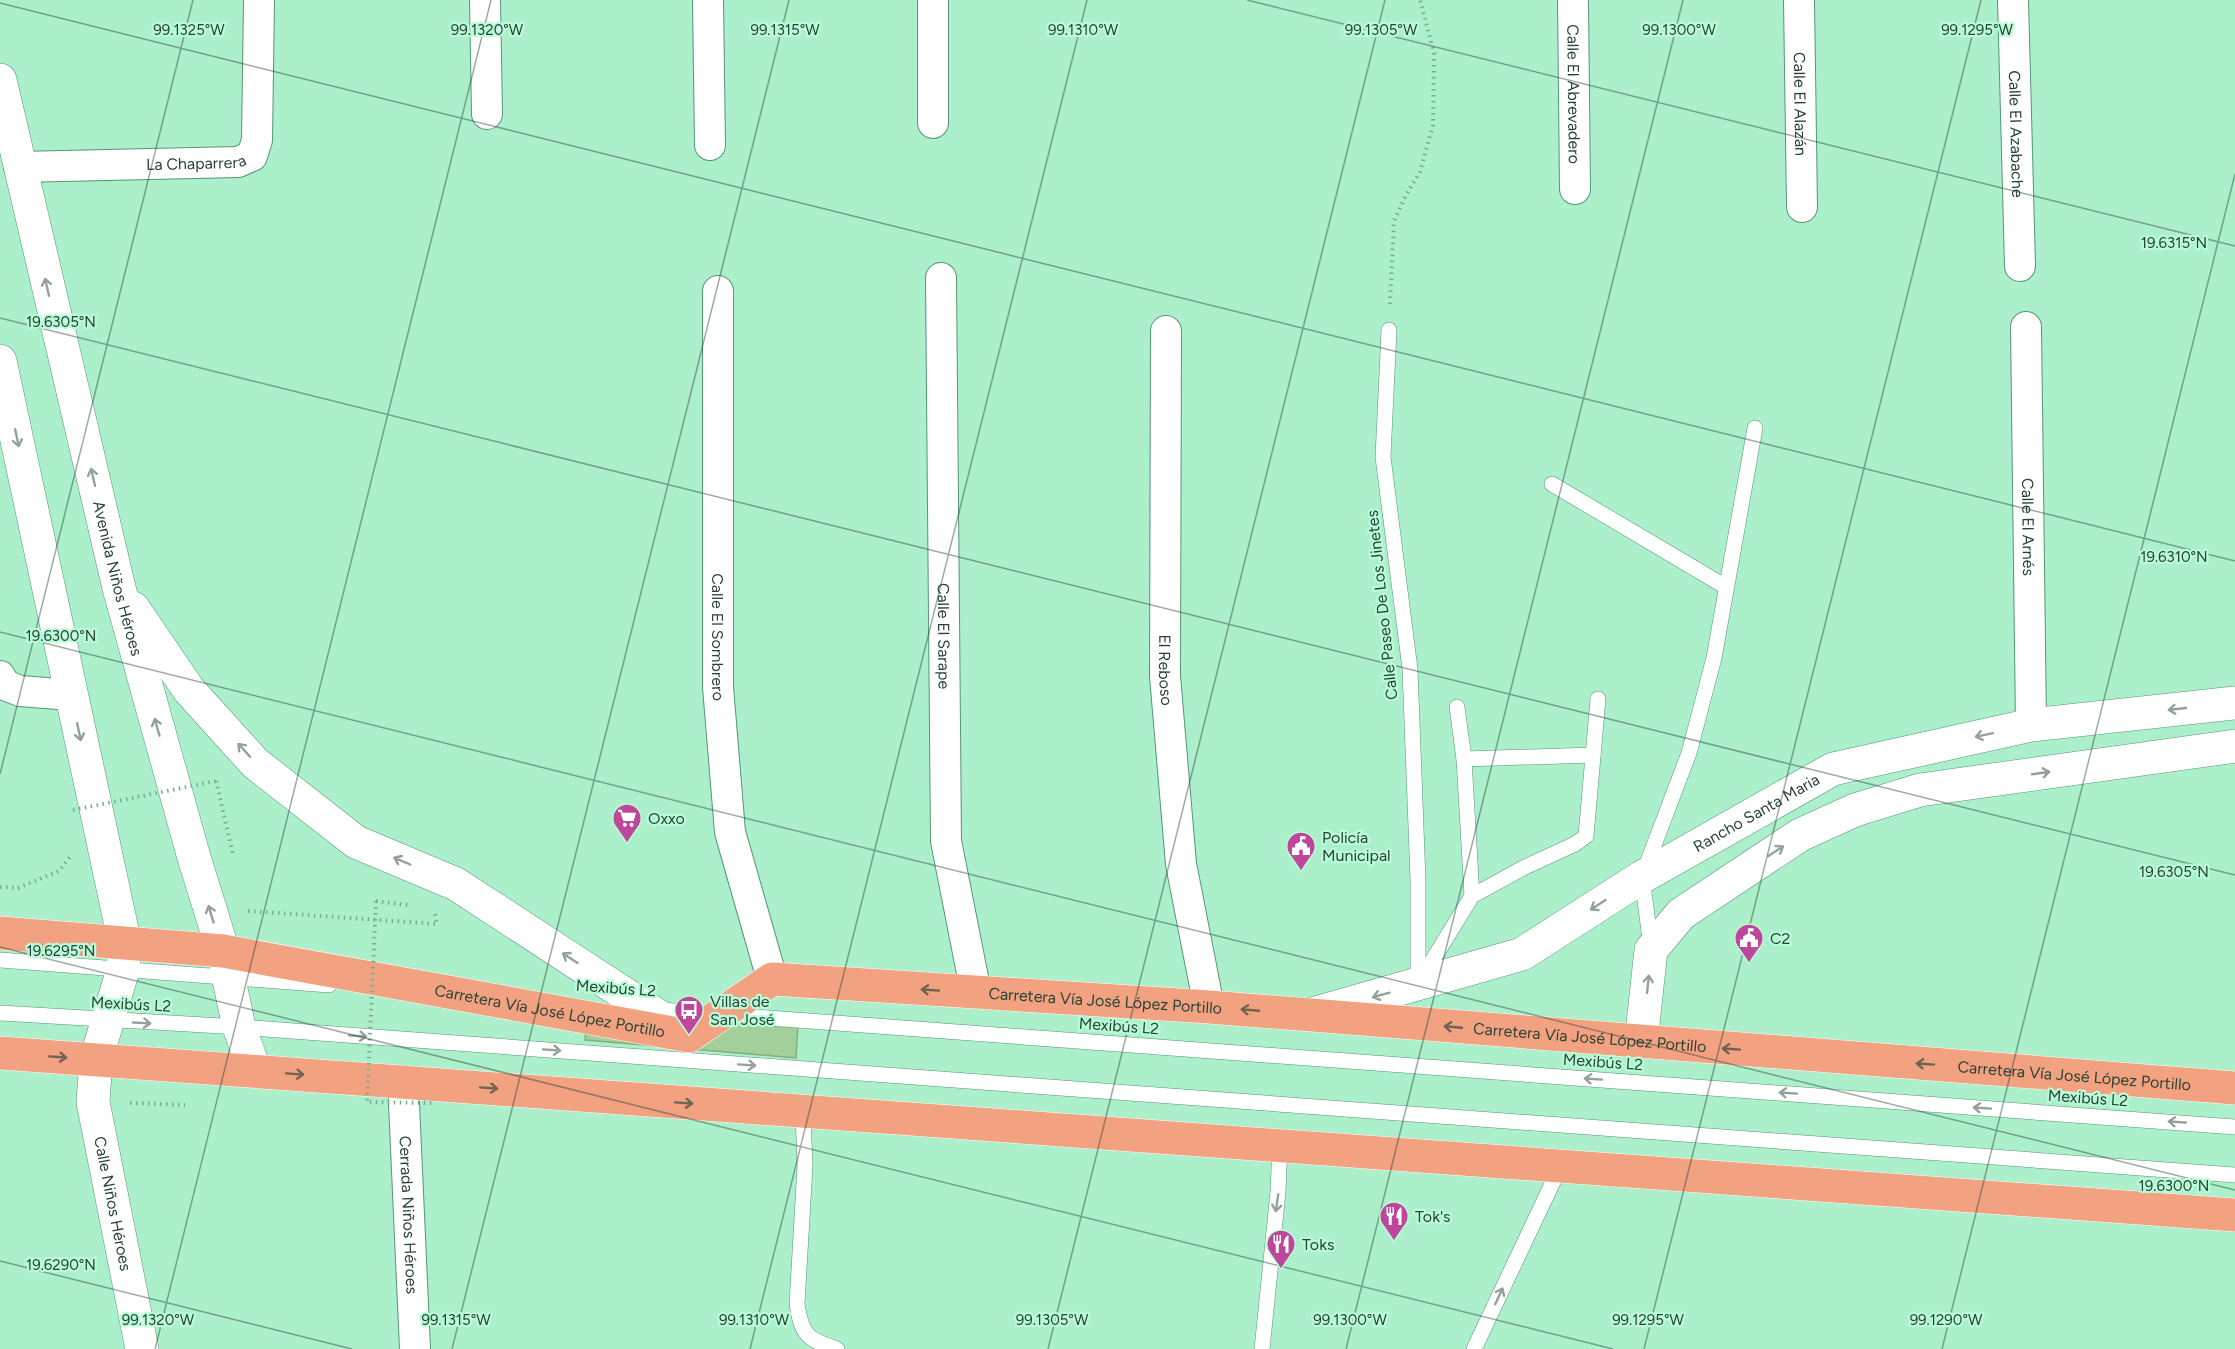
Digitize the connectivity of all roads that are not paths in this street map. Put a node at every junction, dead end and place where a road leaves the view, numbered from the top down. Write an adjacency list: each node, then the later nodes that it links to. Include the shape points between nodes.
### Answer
1 (259, 0): 12 (street, La Chaparrera, via 257,140 252,156 238,162)
2 (485, 0): 9 (street)
3 (708, 0): 11 (street)
4 (933, 0): 10 (street)
5 (1573, 0): 13 (street, Calle El Abrevadero)
6 (1799, 0): 14 (street, Calle El Alazán)
7 (2013, 0): 15 (street, Calle El Azabache)
8 (0, 80): 12 (main road, Avenida Niños Héroes)
9 (487, 114)
10 (933, 123)
11 (710, 145)
12 (19, 167): 25 (main road, Avenida Niños Héroes, one-way to 12)
13 (1575, 189)
14 (1802, 207)
15 (2020, 266)
16 (940, 278): 44 (street, Calle El Sarape, via 946,841)
17 (718, 291): 42 (street, Calle El Sombrero, via 719,699 730,832)
18 (2026, 327): 31 (street, Calle El Arnés)
19 (1389, 330): 43 (lane, Calle Paseo De Los Jinetes, via 1383,457 1410,669)
20 (1166, 331): 45 (street, El Reboso, via 1165,676 1181,864)
21 (0, 361): 27 (main road, one-way to 27)
22 (1755, 429): 24 (lane)
23 (1552, 484): 24 (lane)
24 (1726, 587): 35 (lane, via 1714,658 1689,753)
25 (119, 588): 41 (main road, Avenida Niños Héroes, one-way to 25); 50 (main road, one-way to 25, via 456,884 356,842 255,763 189,690)
26 (0, 676): 27 (street, via 5,684 20,691)
27 (71, 695): 39 (main road, one-way to 39)
28 (1598, 699): 33 (lane)
29 (2235, 703): 31 (main road, Rancho Santa Maria, one-way to 31)
30 (1457, 707): 34 (lane)
31 (2031, 725): 35 (main road, Rancho Santa Maria, one-way to 35, via 1833,769)
32 (2235, 746): 38 (main road, one-way to 32, via 1681,914 1800,835 1855,810 1920,790)
33 (1593, 755): 34 (lane); 36 (lane, via 1586,836)
34 (1464, 759): 36 (lane)
35 (1642, 877): 38 (lane); 43 (main road, Rancho Santa Maria, one-way to 43, via 1522,954)
36 (1472, 896): 43 (lane)
37 (0, 933): 39 (main road, Carretera Vía José López Portillo)
38 (1651, 950): 51 (main road, one-way to 38)
39 (124, 957): 40 (lane, Mexibús L2); 41 (main road, Carretera Vía José López Portillo); 48 (main road)
40 (0, 960)
41 (226, 964): 49 (main road, Avenida Niños Héroes); 50 (main road, Carretera Vía José López Portillo); 58 (lane, Mexibús L2, one-way to 41)
42 (772, 979): 44 (main road, Carretera Vía José López Portillo, one-way to 42); 50 (main road, Carretera Vía José López Portillo)
43 (1418, 985): 47 (main road, Rancho Santa Maria, one-way to 47)
44 (976, 993): 45 (main road, Carretera Vía José López Portillo)
45 (1209, 1007): 47 (main road, Carretera Vía José López Portillo, one-way to 45)
46 (0, 1013): 48 (lane, Mexibús L2)
47 (1309, 1015): 51 (main road, Carretera Vía José López Portillo, one-way to 47)
48 (109, 1021): 49 (lane, Mexibús L2, one-way to 49); 53 (main road)
49 (239, 1027): 54 (main road, Avenida Niños Héroes); 61 (lane, Mexibús L2, one-way to 61)
50 (689, 1036)
51 (1641, 1042): 56 (main road, Carretera Vía José López Portillo, one-way to 51)
52 (0, 1053): 53 (main road, one-way to 53)
53 (96, 1059): 54 (main road); 63 (main road, Calle Niños Héroes, via 93,1102)
54 (255, 1071): 55 (main road, one-way to 55)
55 (403, 1081): 57 (main road, one-way to 57); 64 (street, Cerrada Niños Héroes)
56 (2235, 1088)
57 (803, 1112): 59 (main road); 65 (lane, via 806,1166 797,1304 800,1323 813,1341)
58 (2235, 1127)
59 (1280, 1145): 60 (main road); 66 (lane, one-way to 66)
60 (1561, 1165): 62 (main road); 67 (lane, one-way to 60)
61 (2235, 1175)
62 (2235, 1215)
63 (142, 1349)
64 (415, 1349)
65 (837, 1349)
66 (1262, 1349)
67 (1474, 1349)

